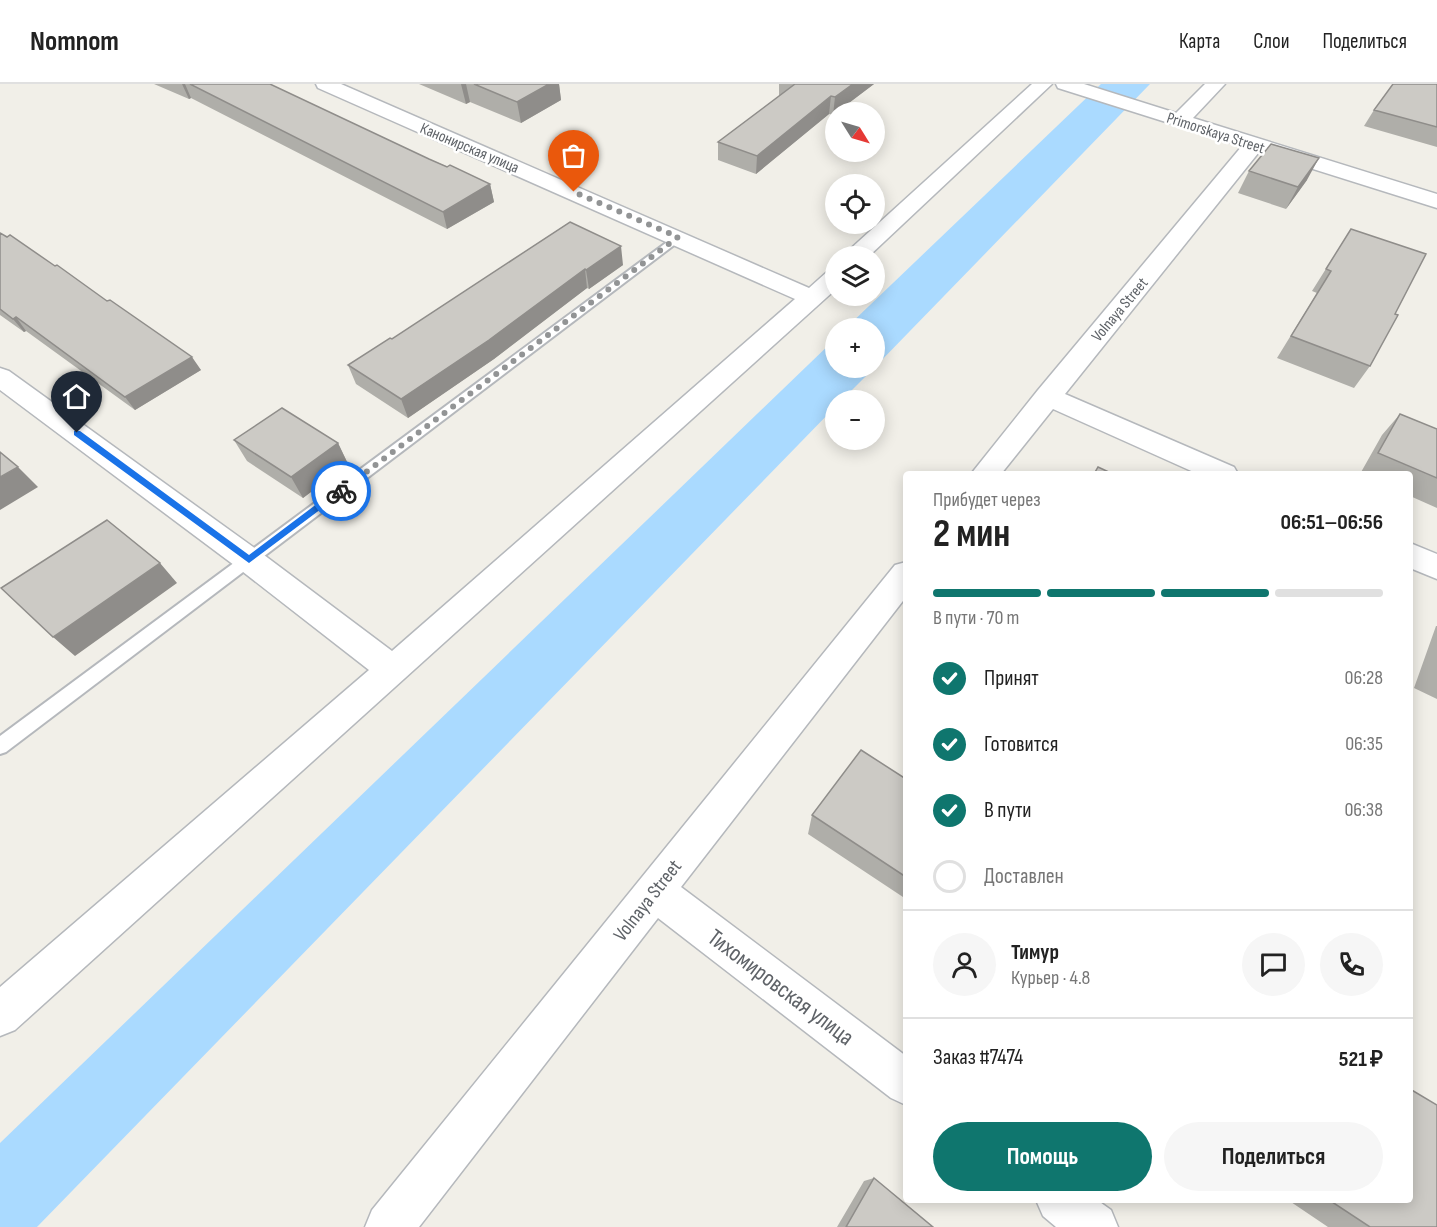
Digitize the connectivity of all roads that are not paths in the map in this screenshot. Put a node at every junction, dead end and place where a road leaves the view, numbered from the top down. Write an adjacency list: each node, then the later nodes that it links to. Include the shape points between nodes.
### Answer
1 (325, 84): 8 (street, Канонирская улица)
2 (1043, 84): 9 (street)
3 (1065, 84): 5 (street, Primorskaya Street)
4 (1215, 84): 5 (street)
5 (1180, 120): 6 (street, Primorskaya Street)
6 (1254, 145): 7 (street, Primorskaya Street); 13 (street, Volnaya Street)
7 (1437, 201)
8 (678, 237): 11 (street, Канонирская улица); 17 (lane)
9 (867, 246)
10 (825, 286): 11 (street)
11 (812, 298): 20 (street)
12 (0, 377): 17 (street)
13 (1047, 396): 14 (street, Volnaya Street); 15 (street)
14 (987, 471)
15 (1217, 471)
16 (1413, 556): 18 (street)
17 (249, 560): 20 (street); 21 (lane)
18 (1437, 567)
19 (903, 578): 22 (street, Volnaya Street)
20 (393, 670): 23 (street)
21 (0, 746)
22 (655, 891): 24 (street, Тихомировская улица); 26 (street, Volnaya Street)
23 (0, 1015)
24 (903, 1081)
25 (1063, 1203): 27 (street)
26 (389, 1227)
27 (1094, 1227)

